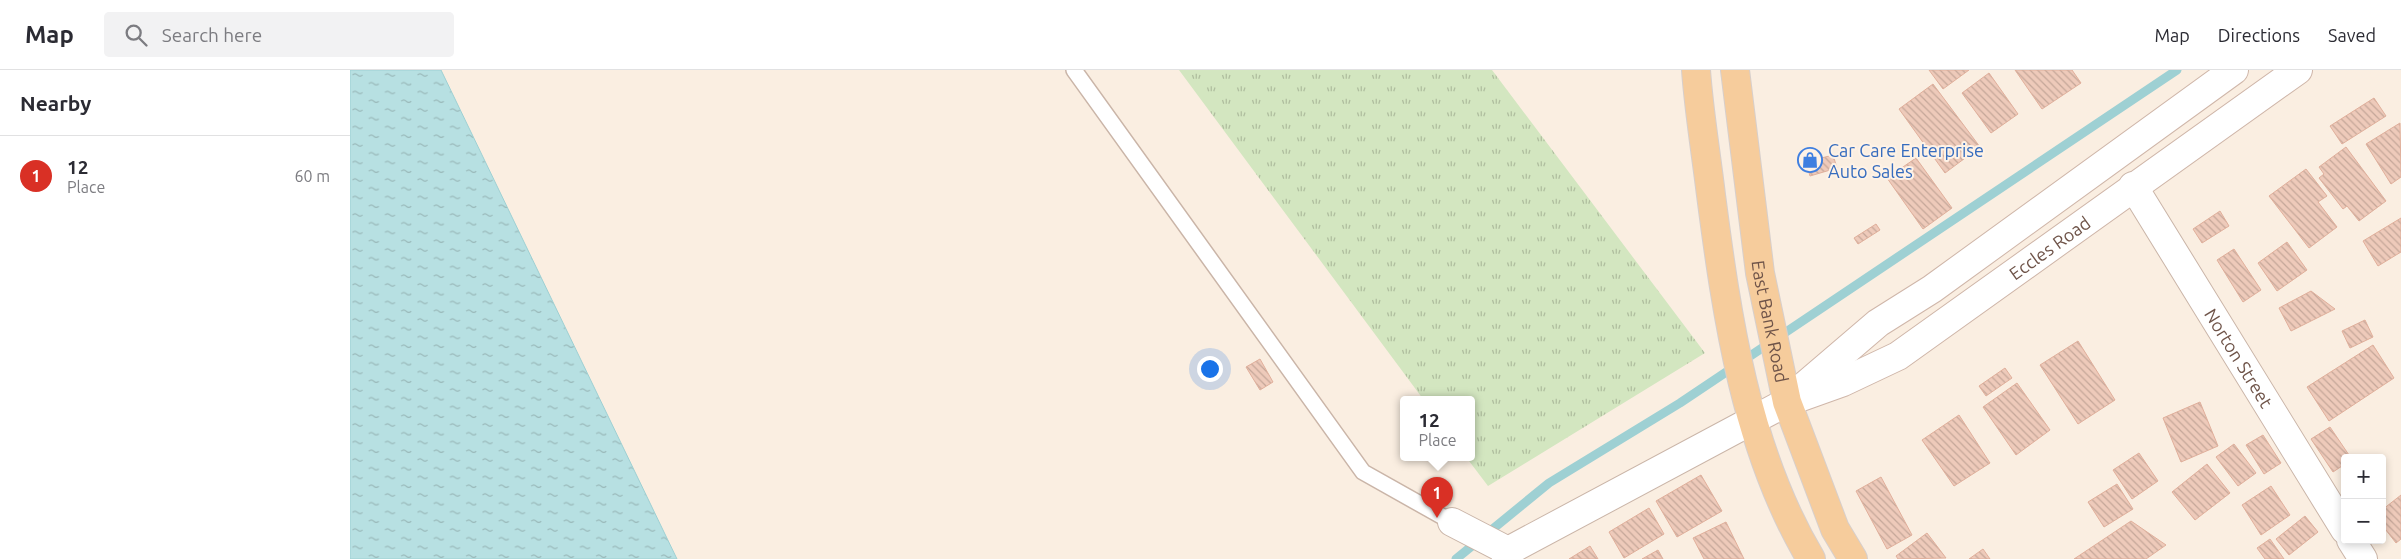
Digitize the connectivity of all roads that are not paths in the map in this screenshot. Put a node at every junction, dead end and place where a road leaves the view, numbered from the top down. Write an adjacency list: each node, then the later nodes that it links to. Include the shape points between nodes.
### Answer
1 (1074, 70): 9 (lane, via 1362,472)
2 (1696, 70): 8 (main road, via 1722,282)
3 (1734, 70): 7 (main road, East Bank Road, via 1760,273)
4 (2234, 70): 7 (street, Eccles Road, via 1932,289 1878,323)
5 (2298, 70): 6 (street, Eccles Road)
6 (2133, 186): 7 (street, Eccles Road, via 1898,356 1843,382); 10 (street, Norton Street)
7 (1787, 402): 8 (street, Eccles Road); 14 (main road, East Bank Road, via 1836,529)
8 (1753, 420): 12 (street, Eccles Road); 13 (main road, via 1775,487)
9 (1452, 522): 12 (street)
10 (2341, 524)
11 (2354, 544): 15 (street)
12 (1507, 555)
13 (1811, 559)
14 (1853, 559)
15 (2363, 559)

